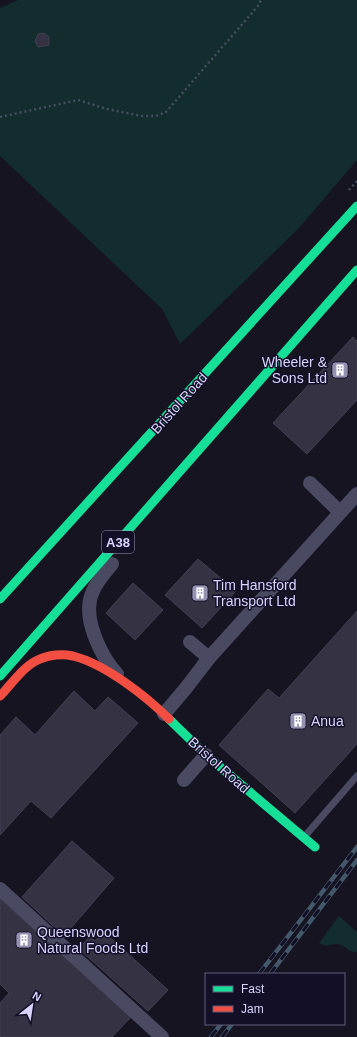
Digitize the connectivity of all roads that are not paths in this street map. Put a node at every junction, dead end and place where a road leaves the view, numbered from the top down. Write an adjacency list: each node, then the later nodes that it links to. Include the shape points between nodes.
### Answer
1 (357, 206): 7 (main road, Bristol Road)
2 (357, 270): 3 (main road, Bristol Road / A38)
3 (236, 408): 10 (main road, Bristol Road / A38); 11 (street, Bristol Road, via 222,438 96,584 90,601 91,620 100,648 110,666)
4 (310, 483): 6 (street)
5 (357, 494): 6 (street)
6 (340, 512): 9 (street)
7 (0, 599)
8 (190, 642): 9 (street)
9 (209, 658): 13 (street)
10 (0, 676)
11 (123, 681): 12 (main road, Bristol Road, via 90,662 72,656 57,655 29,665); 13 (main road, Bristol Road)
12 (0, 696)
13 (164, 714): 14 (main road, Bristol Road)
14 (206, 755): 16 (street); 17 (main road, Bristol Road)
15 (357, 776): 17 (lane)
16 (184, 780)
17 (303, 838): 18 (main road, Bristol Road)
18 (315, 847)
19 (0, 889): 20 (street)
20 (162, 1037)

